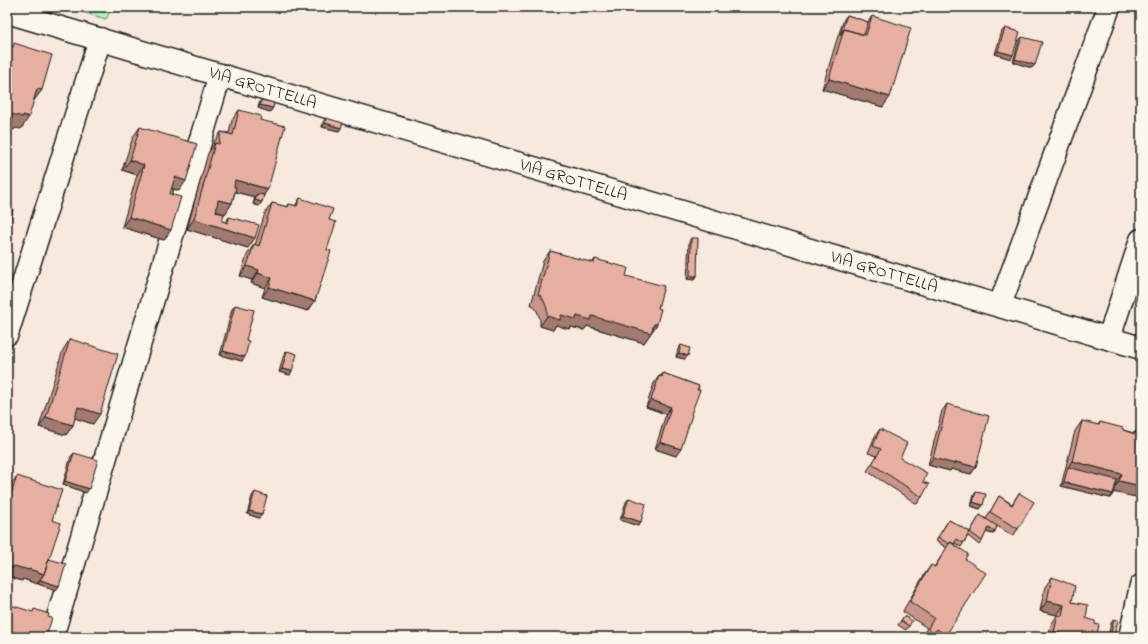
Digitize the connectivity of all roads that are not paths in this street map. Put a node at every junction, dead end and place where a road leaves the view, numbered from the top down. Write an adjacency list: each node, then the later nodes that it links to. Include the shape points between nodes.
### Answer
1 (1109, 7): 6 (street)
2 (7, 12): 3 (street, VIA GROTTELLA)
3 (100, 39): 4 (street, VIA GROTTELLA); 7 (street)
4 (220, 75): 6 (street, VIA GROTTELLA); 11 (street)
5 (1141, 240): 8 (street)
6 (1000, 305): 8 (street, VIA GROTTELLA)
7 (7, 334)
8 (1109, 338): 9 (street, VIA GROTTELLA)
9 (1141, 348)
10 (1141, 586): 12 (street)
11 (52, 637)
12 (1130, 637)

